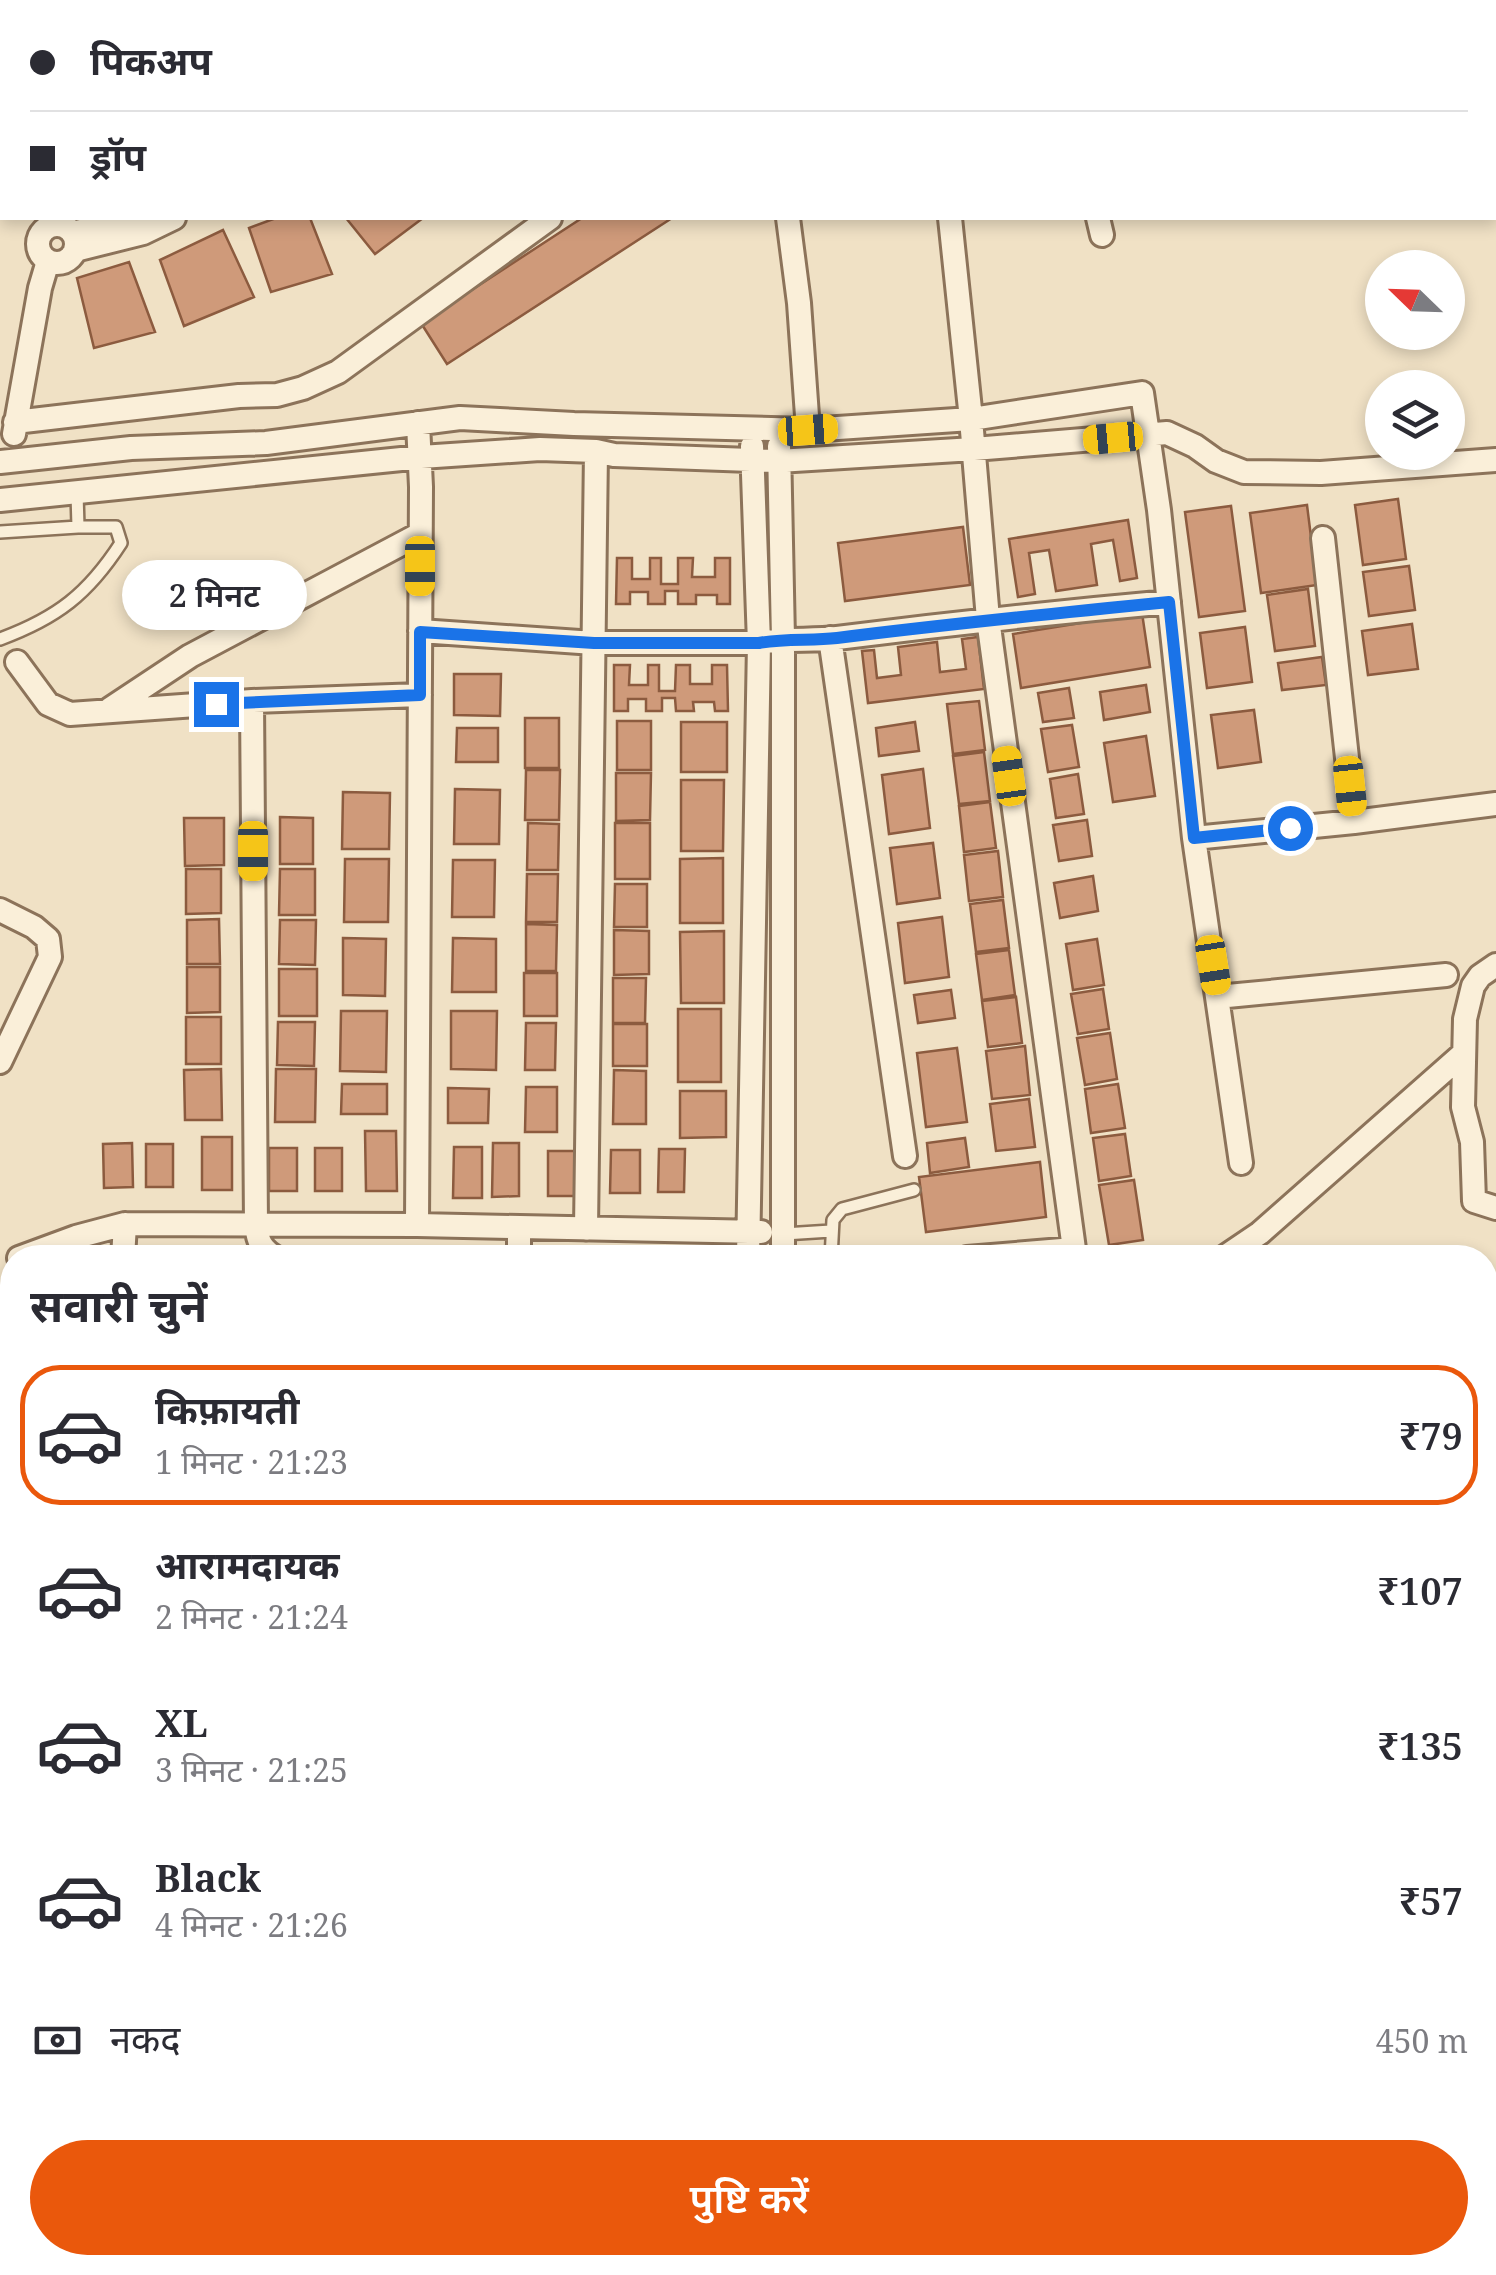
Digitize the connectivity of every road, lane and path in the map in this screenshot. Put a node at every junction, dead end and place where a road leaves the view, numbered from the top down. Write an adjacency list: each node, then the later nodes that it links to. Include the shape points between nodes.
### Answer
1 (122, 220): 6 (street)
2 (170, 220): 6 (street, via 143,233)
3 (547, 220): 9 (street, via 338,372 303,388)
4 (788, 220): 12 (street)
5 (950, 220): 7 (street)
6 (65, 230): 9 (street, via 42,234 39,246 48,261)
7 (972, 419): 12 (street); 13 (street, via 1142,393); 14 (street)
8 (418, 423): 10 (street, via 460,418); 16 (street); 20 (street, via 266,442)
9 (14, 429): 20 (lane)
10 (752, 429): 11 (street); 17 (street)
11 (780, 430): 12 (street); 18 (street)
12 (808, 430)
13 (1148, 435): 14 (street); 19 (street, via 1167,433 1244,472); 27 (street)
14 (974, 449): 18 (street); 28 (street)
15 (596, 451): 16 (street); 17 (street); 33 (street)
16 (421, 457): 21 (street); 25 (street)
17 (752, 460): 18 (street); 34 (street)
18 (778, 460): 32 (street)
19 (1496, 460)
20 (4, 461)
21 (77, 493): 22 (street); 23 (lane)
22 (0, 500)
23 (78, 527): 24 (lane); 31 (lane, via 116,527 121,544 101,574 60,612)
24 (0, 532)
25 (420, 534): 29 (street); 38 (street, via 190,656)
26 (1323, 538): 40 (street)
27 (1169, 602): 28 (street); 41 (street)
28 (988, 619): 30 (street); 68 (street)
29 (420, 632): 33 (street); 36 (street)
30 (830, 638): 32 (street); 48 (street)
31 (0, 639)
32 (783, 639): 34 (street); 65 (street)
33 (594, 643): 34 (street); 56 (street)
34 (759, 643): 58 (street)
35 (16, 662): 38 (street, via 48,704 70,714)
36 (420, 695): 37 (street); 54 (street)
37 (252, 701): 38 (street); 53 (street)
38 (107, 711)
39 (1496, 804): 40 (street)
40 (1354, 822): 41 (street)
41 (1194, 838): 45 (street)
42 (0, 910): 47 (street, via 48,939 50,957)
43 (1496, 965): 46 (street, via 1473,986)
44 (1446, 975): 45 (street)
45 (1218, 997): 49 (street)
46 (1464, 1053): 51 (street, via 1474,1201); 69 (street)
47 (0, 1062)
48 (906, 1156)
49 (1241, 1163)
50 (914, 1190): 57 (lane, via 842,1209)
51 (1496, 1208)
52 (125, 1224): 53 (street); 59 (street); 60 (street)
53 (256, 1225): 54 (street); 61 (street)
54 (417, 1226): 55 (street)
55 (519, 1228): 56 (street); 62 (street)
56 (586, 1229): 58 (street)
57 (831, 1231): 66 (lane); 67 (lane)
58 (749, 1232): 63 (street); 64 (street)
59 (56, 1245)
60 (124, 1245)
61 (260, 1245)
62 (519, 1245)
63 (748, 1245)
64 (781, 1245)
65 (783, 1245)
66 (786, 1245)
67 (831, 1245)
68 (1073, 1245)
69 (1242, 1245)

